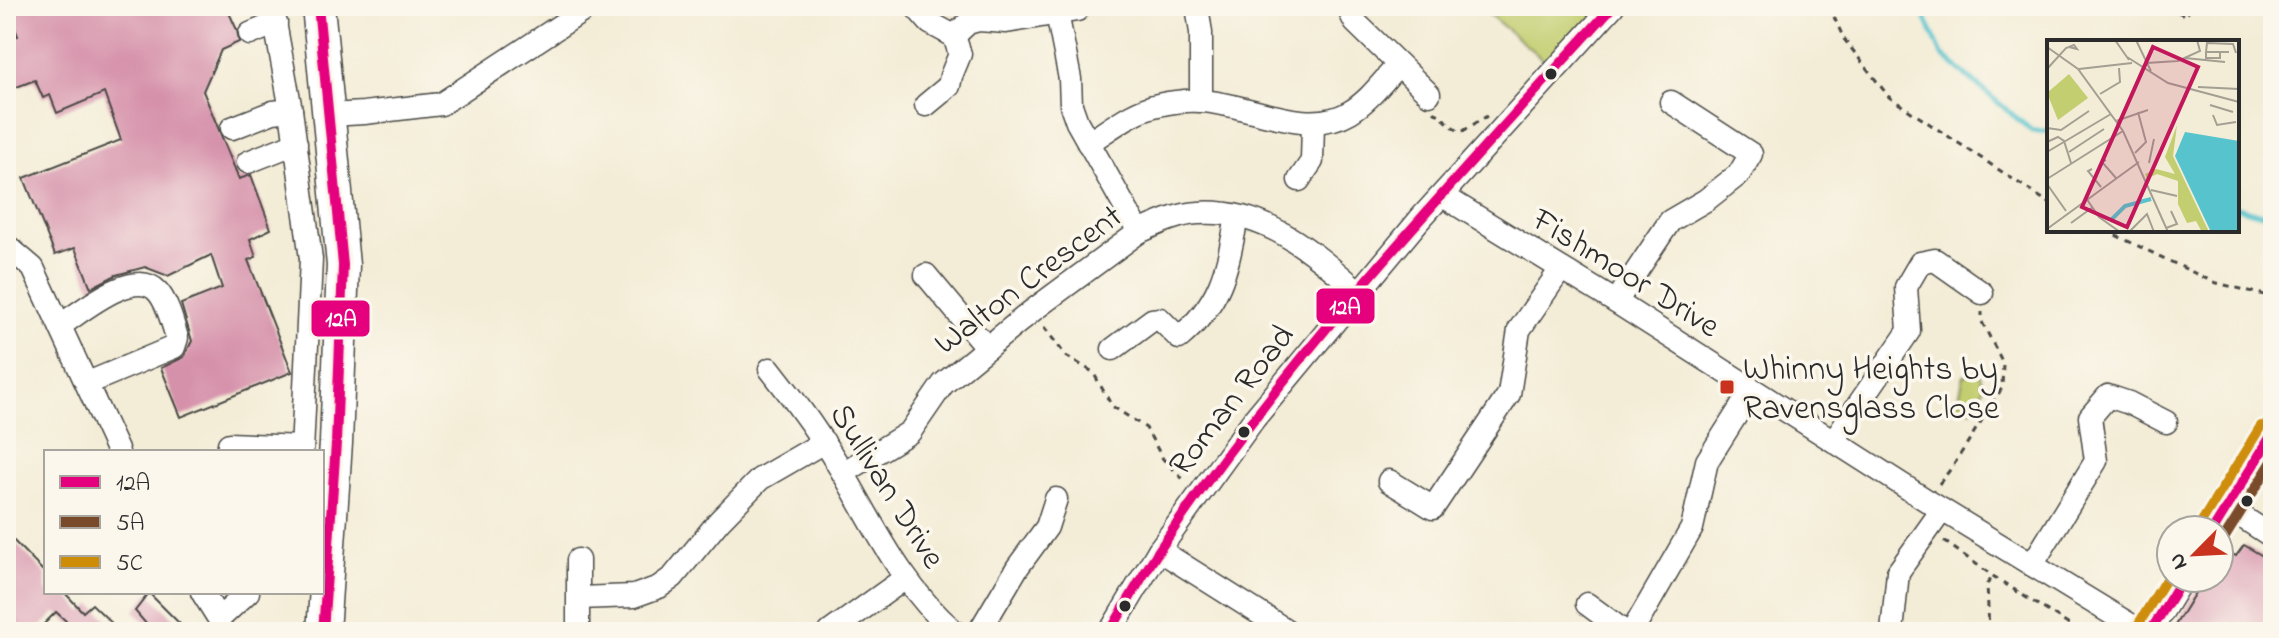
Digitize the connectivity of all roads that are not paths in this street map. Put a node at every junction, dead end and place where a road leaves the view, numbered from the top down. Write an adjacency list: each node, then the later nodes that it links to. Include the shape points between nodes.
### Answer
1 (318, 6): 16 (highway)
2 (590, 6): 16 (street, via 441,104)
3 (915, 6): 9 (street)
4 (1197, 6): 12 (street)
5 (1347, 6): 10 (street, via 1355,22)
6 (1613, 6): 23 (street, Roman Road)
7 (274, 14): 8 (street); 15 (street)
8 (250, 34)
9 (957, 45): 14 (street, via 949,86); 20 (street, via 968,23 1067,12 1071,105)
10 (1398, 65): 11 (street); 17 (street, via 1349,113)
11 (1429, 94)
12 (1201, 101): 17 (street); 20 (street, via 1155,105)
13 (1671, 102): 31 (street, via 1751,154 1739,174 1670,221)
14 (926, 105)
15 (291, 110): 18 (street); 19 (street)
16 (330, 115): 63 (highway, via 343,265)
17 (1313, 124): 22 (street, via 1312,161)
18 (232, 128)
19 (296, 143): 21 (street); 43 (street, via 311,259)
20 (1088, 143): 25 (street)
21 (248, 162)
22 (1299, 180)
23 (1443, 196): 27 (street, Fishmoor Drive); 29 (street, Roman Road)
24 (1237, 217): 25 (street, Walton Crescent, via 1197,213); 29 (street, Walton Crescent, via 1298,241); 34 (street, via 1223,283 1204,315 1179,338 1160,319 1144,323)
25 (1139, 232): 33 (street, Walton Crescent)
26 (6, 245): 32 (street, via 33,268)
27 (1561, 269): 31 (street, Fishmoor Drive); 47 (street, via 1519,330 1509,394 1433,508)
28 (926, 275): 33 (street)
29 (1359, 292): 53 (street, Roman Road, via 1254,419)
30 (1982, 293): 40 (street, via 1935,260 1920,263 1906,287 1909,331)
31 (1616, 302): 37 (street, Fishmoor Drive)
32 (61, 325): 36 (street); 36 (street, via 122,287 150,286 159,292 177,338 174,347)
33 (987, 348): 46 (street, Walton Crescent, via 943,384 910,432)
34 (1113, 349)
35 (770, 369): 41 (street, Sullivan Drive)
36 (88, 383): 44 (street)
37 (1752, 390): 40 (street, Fishmoor Drive); 71 (street, via 1707,461 1692,528)
38 (2166, 422): 55 (street, via 2108,396 2090,417 2096,461)
39 (2273, 433): 50 (street)
40 (1834, 440): 49 (street, Fishmoor Drive)
41 (824, 442): 46 (street, Sullivan Drive); 60 (street, via 760,479 666,582 634,596)
42 (267, 449): 43 (street); 45 (street, via 229,444)
43 (302, 449)
44 (117, 450)
45 (228, 450)
46 (843, 473): 56 (street, Sullivan Drive)
47 (1389, 481)
48 (1056, 499): 67 (street, via 1047,527)
49 (1934, 505): 55 (street, Fishmoor Drive); 72 (street, via 1928,529 1898,572)
50 (2227, 507): 51 (street); 52 (street)
51 (2223, 514)
52 (2273, 537)
53 (1159, 550): 68 (street, Roman Road); 69 (street)
54 (578, 560): 60 (street)
55 (2032, 565): 73 (street, Fishmoor Drive)
56 (904, 579): 65 (street); 66 (street, Sullivan Drive)
57 (203, 594): 62 (street)
58 (246, 594): 62 (street)
59 (2173, 594): 74 (street)
60 (579, 598): 64 (street)
61 (1587, 604): 70 (street)
62 (213, 626)
63 (323, 632)
64 (578, 632)
65 (830, 632)
66 (955, 632)
67 (979, 632)
68 (1110, 632)
69 (1289, 632)
70 (1625, 632)
71 (1632, 632)
72 (1892, 632)
73 (2142, 632)
74 (2150, 632)

